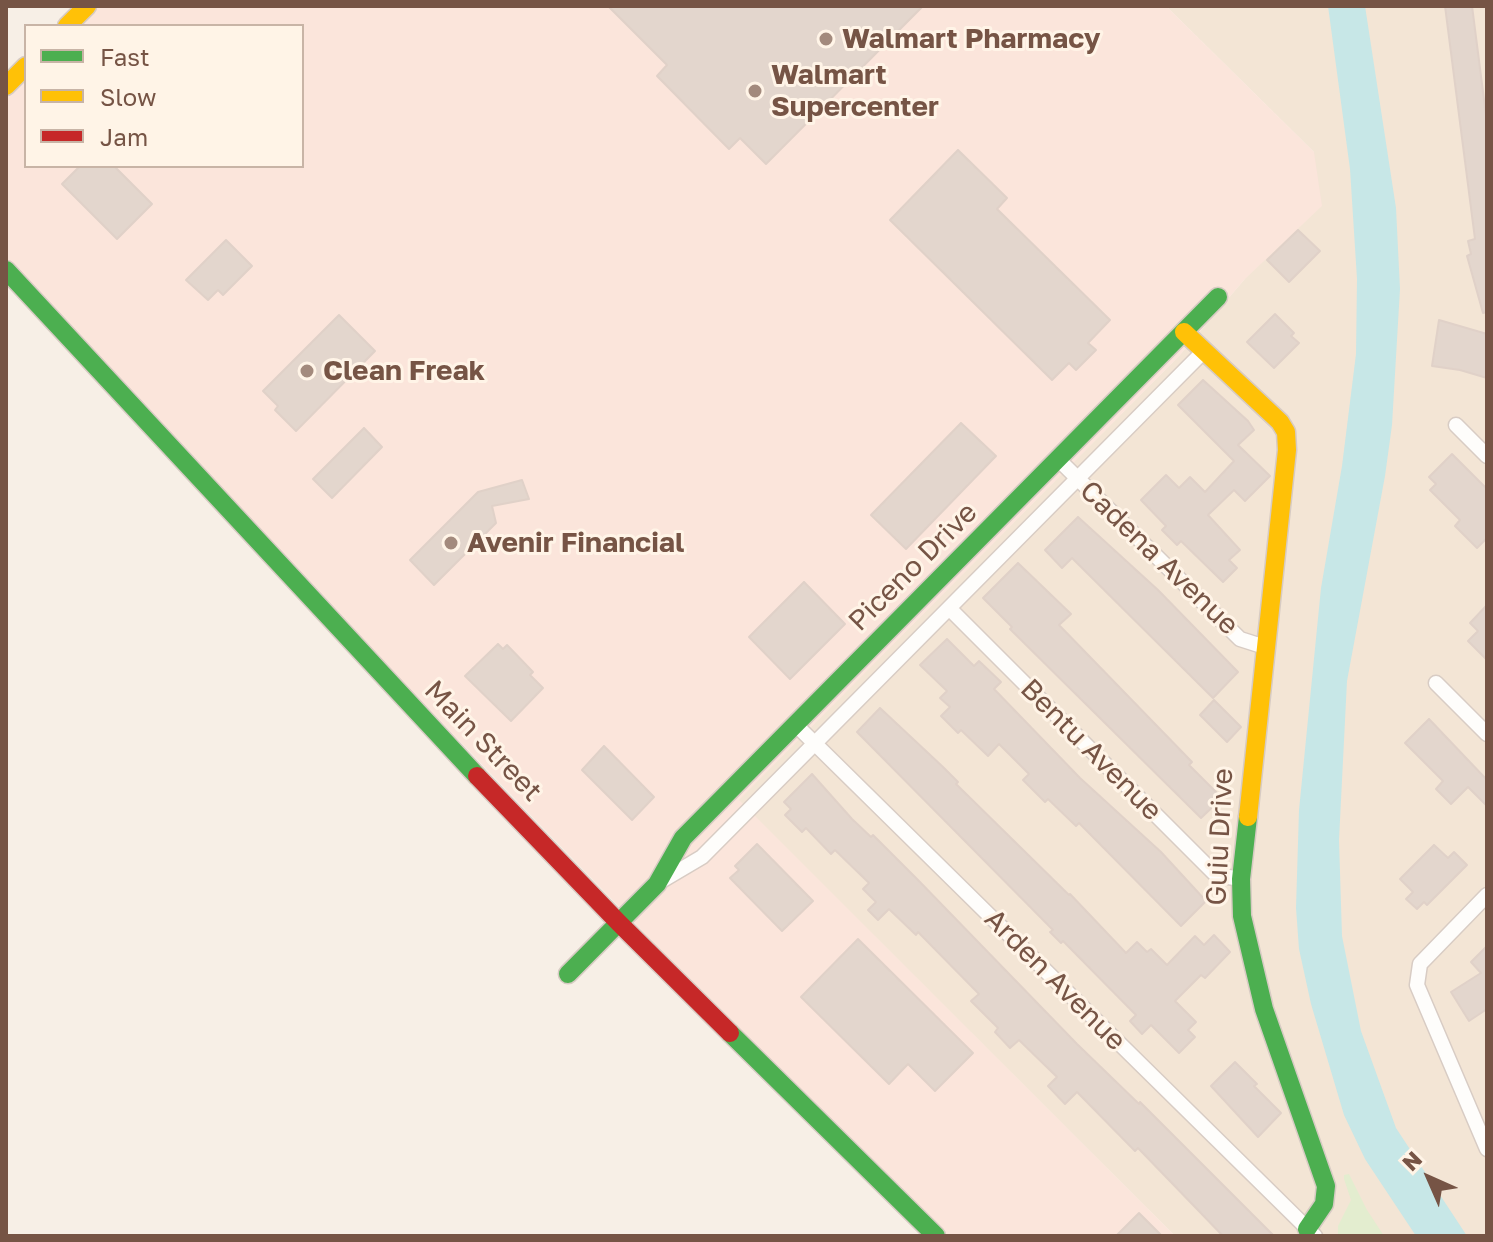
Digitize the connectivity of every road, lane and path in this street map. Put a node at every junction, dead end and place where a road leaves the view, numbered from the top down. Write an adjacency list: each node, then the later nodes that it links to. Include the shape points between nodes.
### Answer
1 (87, 6): 2 (main road)
2 (69, 24)
3 (24, 68): 4 (main road)
4 (6, 86)
5 (6, 270): 22 (main road, Main Street, via 406,702)
6 (1218, 297): 7 (main road, Piceno Drive)
7 (1184, 332): 8 (main road); 11 (main road, Piceno Drive)
8 (1204, 351): 12 (street, Piceno Drive); 14 (main road, Guiu Drive, via 1286,432)
9 (1456, 425): 10 (street)
10 (1487, 456)
11 (1059, 460): 12 (street, Cadena Avenue); 16 (main road, Piceno Drive)
12 (1078, 479): 13 (street, Piceno Drive); 14 (street, Cadena Avenue, via 1240,639)
13 (949, 608): 18 (street, Piceno Drive); 19 (street, Bentu Avenue, via 1216,875)
14 (1265, 647): 19 (main road, Guiu Drive)
15 (1436, 683): 17 (street)
16 (796, 725): 18 (street, Arden Avenue); 20 (main road, Piceno Drive, via 683,838)
17 (1487, 734)
18 (815, 744): 20 (street, Piceno Drive, via 702,857); 25 (street, Arden Avenue)
19 (1241, 879): 25 (main road, Guiu Drive, via 1242,916 1264,1009 1326,1186)
20 (657, 884): 22 (main road, Piceno Drive)
21 (1487, 895): 24 (street, via 1420,964 1417,985)
22 (619, 923): 23 (main road, Piceno Drive); 26 (main road, Main Street)
23 (568, 974)
24 (1487, 1149)
25 (1311, 1232)
26 (936, 1236)

